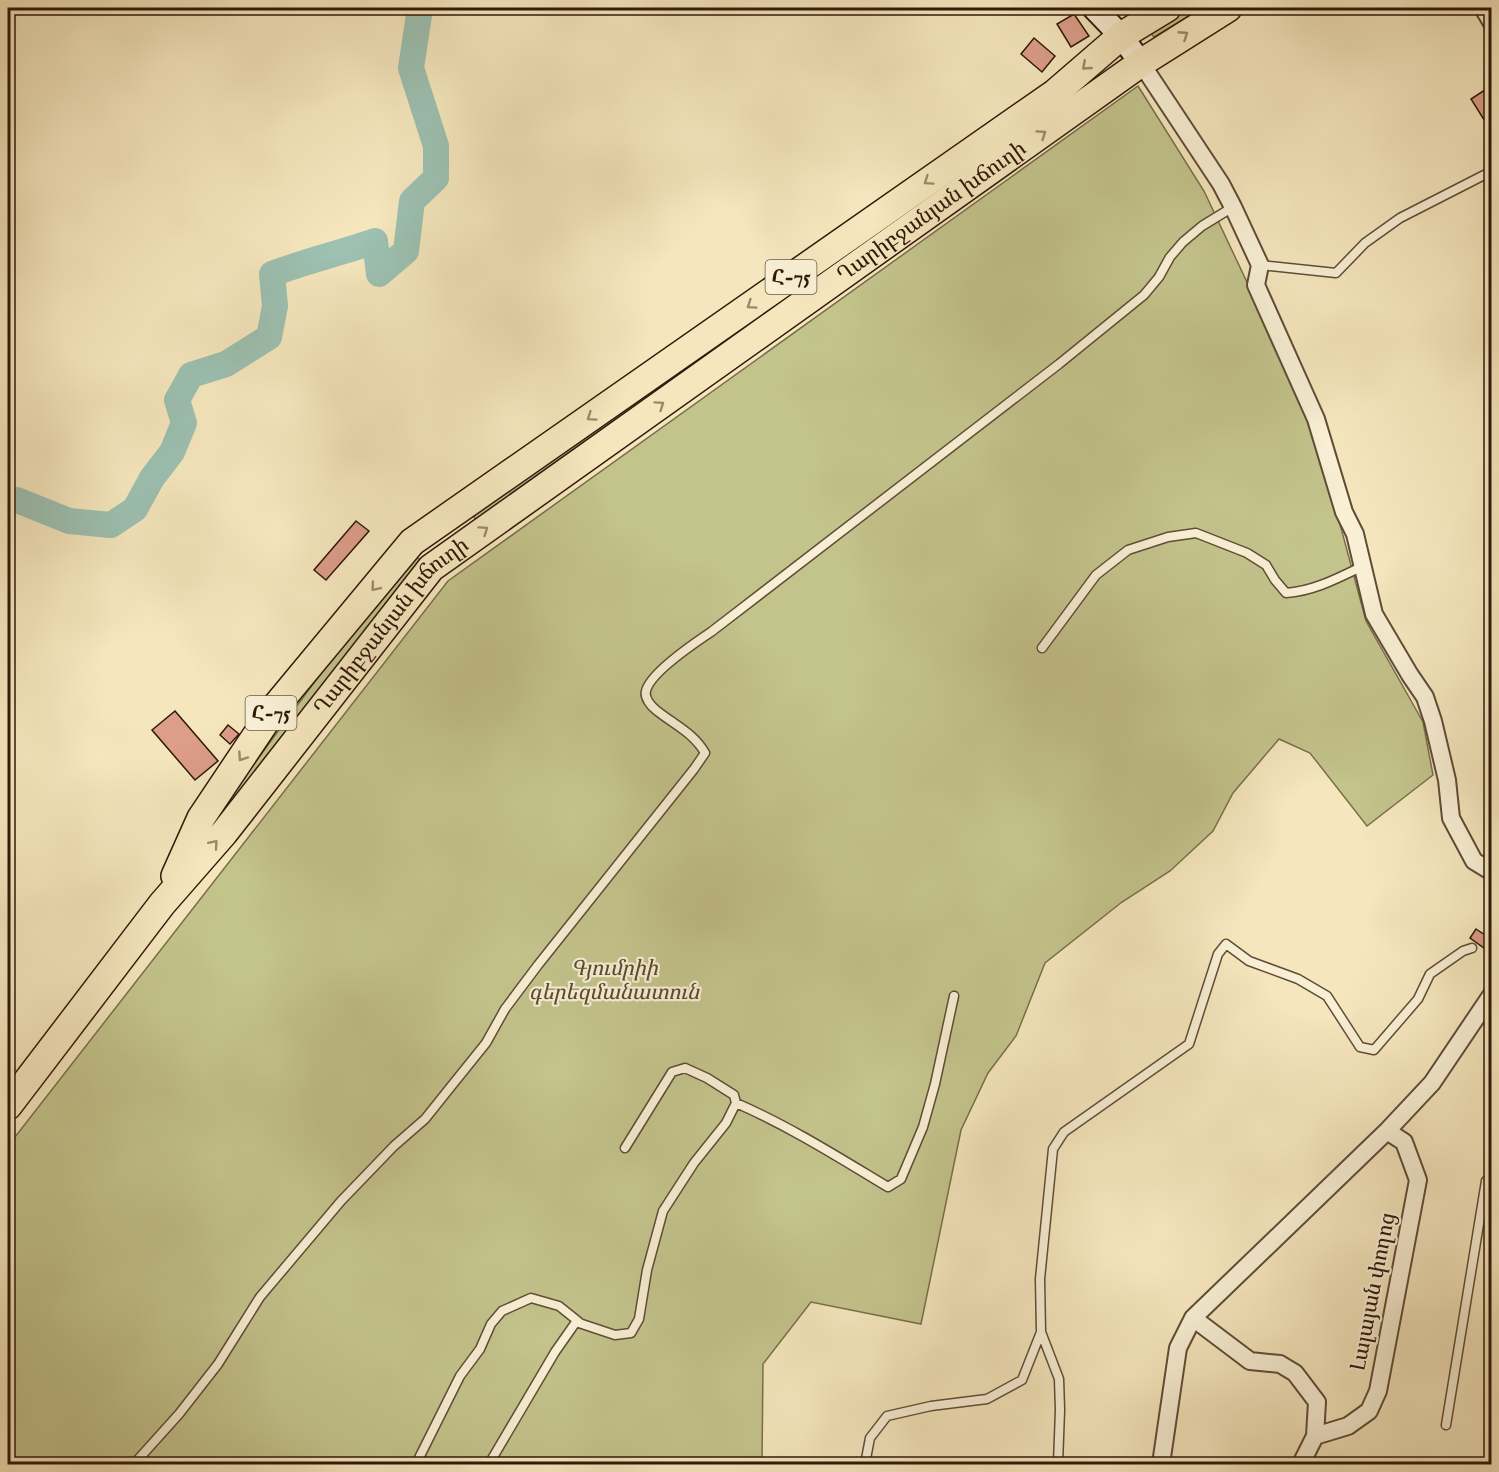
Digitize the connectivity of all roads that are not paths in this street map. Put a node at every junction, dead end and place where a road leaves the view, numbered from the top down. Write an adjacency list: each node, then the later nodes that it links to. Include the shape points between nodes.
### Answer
1 (1094, 8): 6 (main road)
2 (1167, 8): 6 (highway, Ղարիբջանյան խճուղի / Հ-75)
3 (1228, 8): 7 (highway, Ղարիբջանյան խճուղի / Հ-75, one-way to 3)
4 (1483, 8): 5 (street)
5 (1491, 23)
6 (1121, 36): 7 (main road); 11 (highway, Ղարիբջանյան խճուղի / Հ-75, one-way to 11, via 1055,93)
7 (1140, 63): 9 (street); 12 (highway, Ղարիբջանյան խճուղի / Հ-75, one-way to 7)
8 (1491, 171): 10 (lane, via 1400,218 1365,243 1336,273)
9 (1233, 207): 10 (street); 30 (lane, via 1183,242 1144,295 685,649 655,677 645,697 653,708 698,741 705,753 537,964 460,1076 425,1119 341,1201 260,1296 212,1372)
10 (1260, 265): 13 (street, via 1256,285 1316,419)
11 (412, 542): 12 (highway); 16 (highway, Ղարիբջանյան խճուղի / Հ-75, one-way to 16, via 276,706 201,818)
12 (436, 564): 16 (highway, Ղարիբջանյան խճուղի / Հ-75, one-way to 12, via 224,833)
13 (1363, 566): 14 (lane, via 1331,582 1286,593 1266,566 1247,553 1196,533 1168,537 1128,550 1095,575); 15 (street, via 1374,614 1425,697 1447,780 1451,818 1474,861)
14 (1042, 648)
15 (1491, 872)
16 (162, 904): 21 (highway, Հ-75)
17 (1472, 948): 27 (lane, via 1430,974 1418,999 1374,1050 1360,1047 1327,996 1298,979 1249,960 1226,944 1218,954 1189,1044 1064,1132 1053,1149 1040,1279)
18 (1491, 994): 22 (street, via 1432,1083)
19 (954, 996): 20 (lane, via 923,1127 901,1179 888,1187 799,1133)
20 (736, 1103): 23 (lane, via 734,1095 707,1078 685,1068 672,1072); 26 (lane, via 726,1124 694,1163 663,1211 639,1319 631,1333 615,1335)
21 (8, 1106)
22 (1387, 1131): 25 (street); 29 (street, Լալայան փողոց, via 1404,1143 1418,1180 1378,1391 1369,1412 1348,1426)
23 (625, 1148)
24 (1491, 1181): 28 (lane, via 1486,1181)
25 (1193, 1318): 29 (street, via 1250,1361 1280,1364 1295,1373 1317,1402); 35 (street, via 1178,1348)
26 (579, 1322): 31 (lane, via 559,1306 531,1298 502,1311 460,1376); 32 (lane, via 555,1352)
27 (1041, 1332): 33 (lane, via 1022,1380 987,1399 887,1416 870,1438); 34 (lane, via 1059,1379)
28 (1446, 1425)
29 (1315, 1436): 36 (street)
30 (134, 1464)
31 (416, 1464)
32 (489, 1464)
33 (865, 1464)
34 (1058, 1464)
35 (1161, 1464)
36 (1301, 1464)

